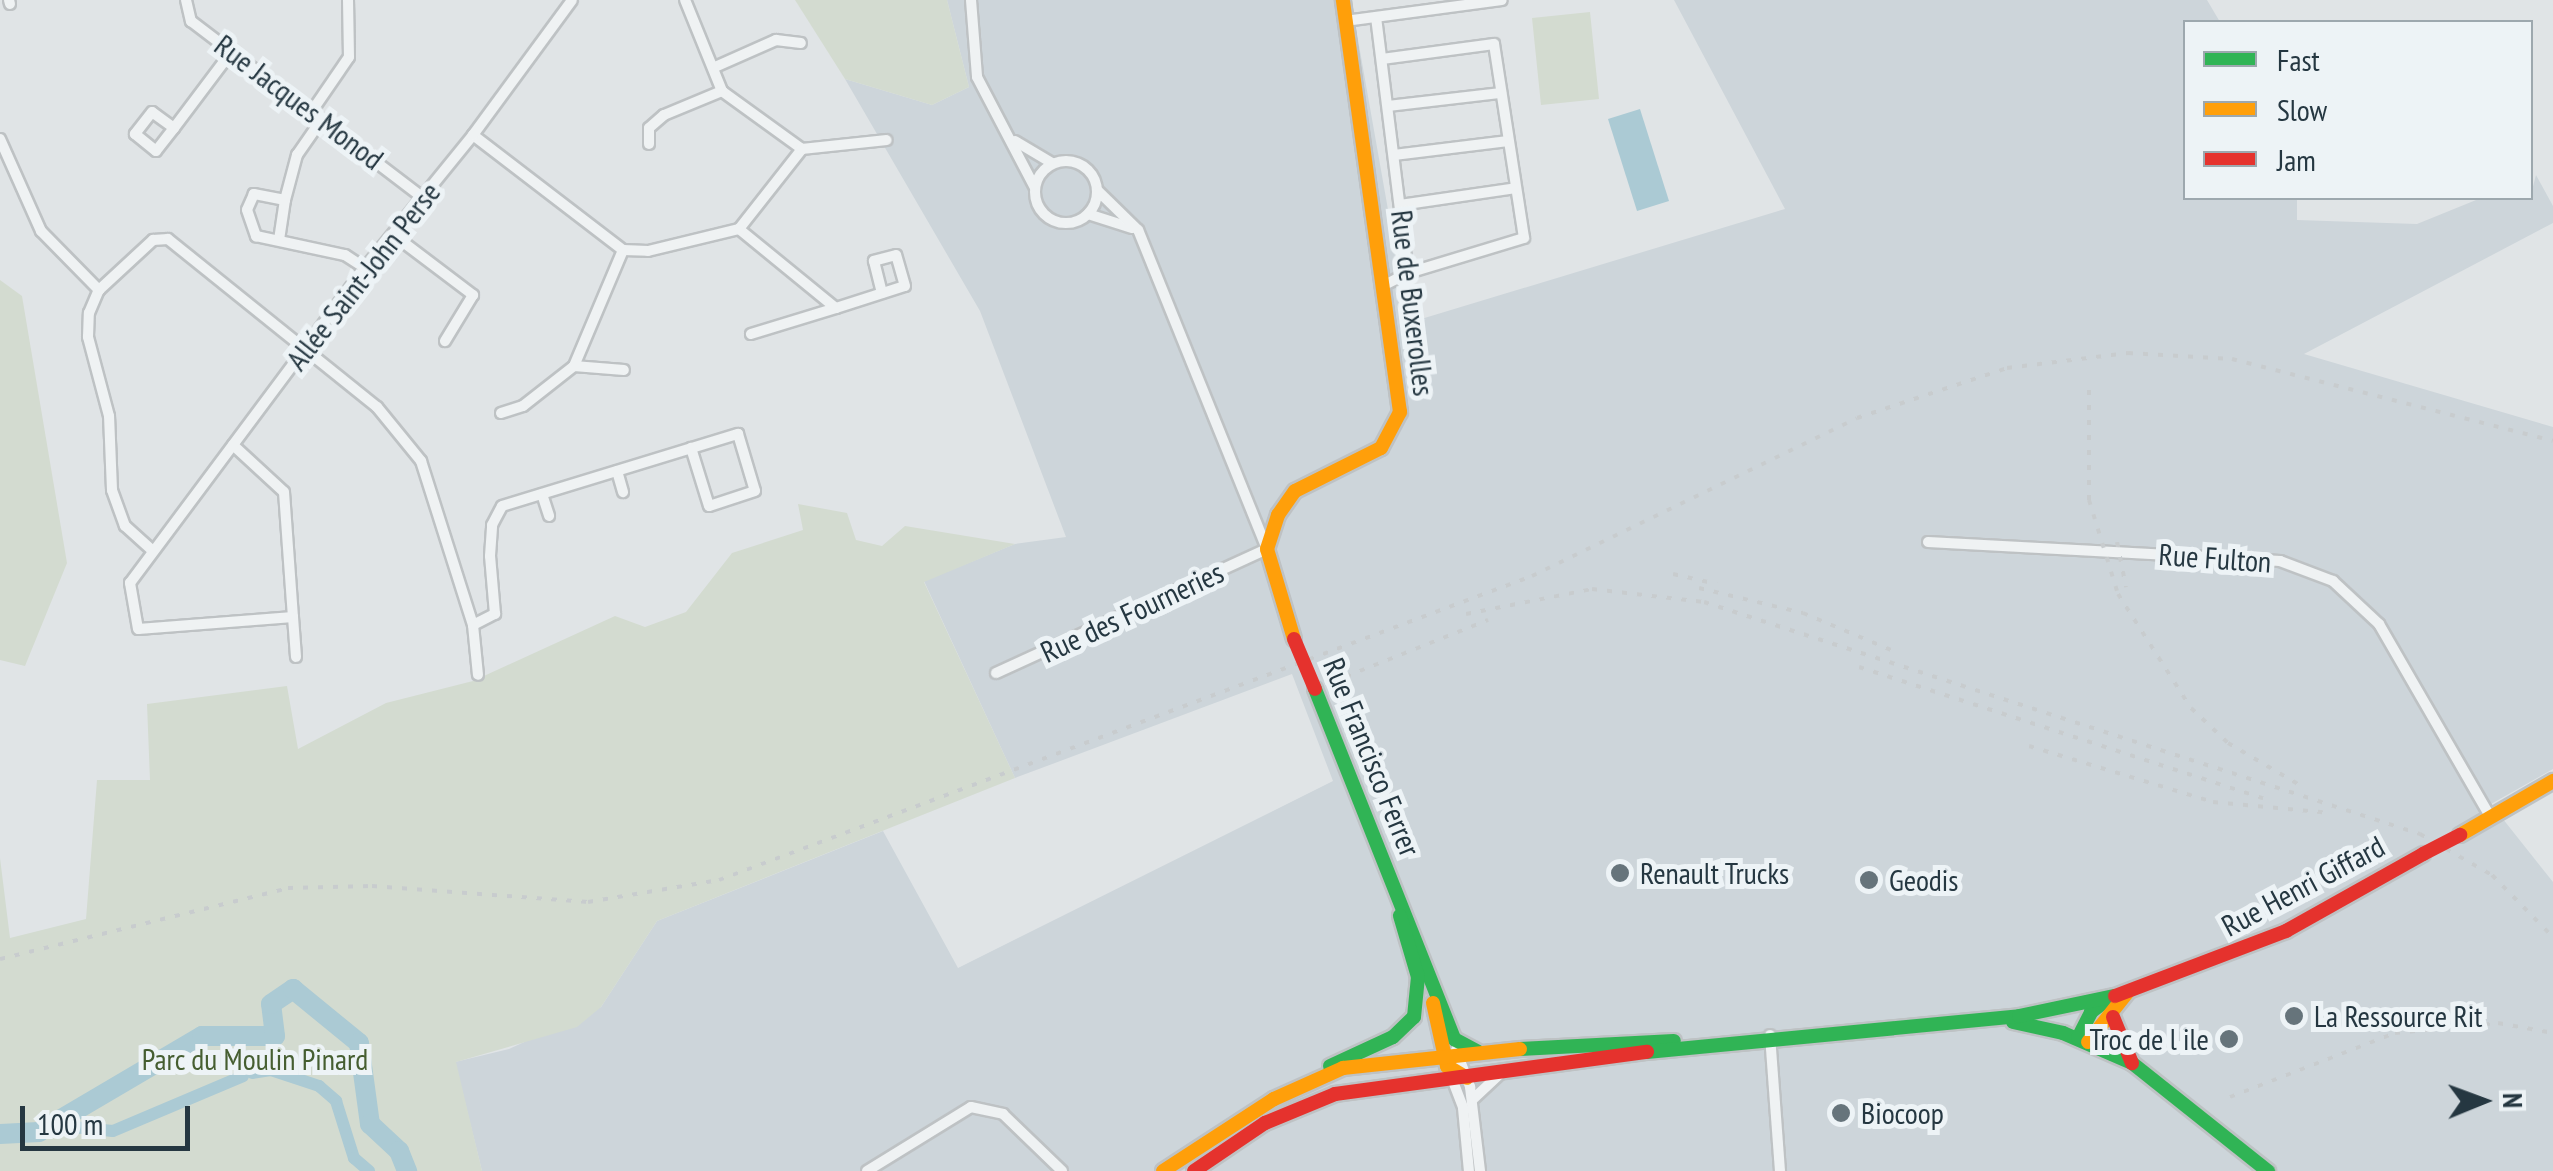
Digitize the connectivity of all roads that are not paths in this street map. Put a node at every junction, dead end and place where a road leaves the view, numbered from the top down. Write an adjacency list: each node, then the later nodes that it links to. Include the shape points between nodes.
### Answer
1 (186, 0): 11 (street, Rue Jacques Monod, via 192,20)
2 (348, 0): 17 (street, via 349,57)
3 (572, 0): 20 (street, Allée Saint-John Perse)
4 (686, 0): 13 (street)
5 (971, 0): 22 (street, via 977,77)
6 (1343, 0): 9 (street, Rue de Buxerolles)
7 (1502, 0): 8 (street)
8 (1376, 17): 9 (street); 12 (street)
9 (1345, 21): 43 (street, Rue de Buxerolles)
10 (801, 43): 13 (street, via 776,40)
11 (232, 51): 17 (street, Rue Jacques Monod); 19 (street)
12 (1382, 59): 15 (street, via 1494,44); 16 (street)
13 (714, 67): 14 (street)
14 (722, 90): 25 (street, via 664,115 649,128); 26 (street)
15 (1501, 92): 16 (street); 24 (street)
16 (1388, 106): 27 (street)
17 (312, 112): 18 (street, Rue Jacques Monod)
18 (322, 120): 32 (street, Rue Jacques Monod); 33 (street, via 297,154)
19 (174, 128)
20 (473, 135): 32 (street, Allée Saint-John Perse); 40 (street)
21 (0, 138): 44 (street, via 41,231)
22 (1010, 138): 28 (street); 29 (street)
23 (887, 140): 26 (street)
24 (1508, 141): 27 (street); 30 (street)
25 (649, 144)
26 (802, 148): 36 (street)
27 (1394, 155): 34 (street)
28 (1052, 163): 29 (street); 31 (street, via 1083,165)
29 (1035, 188): 35 (street, via 1040,208 1055,221 1075,222)
30 (1516, 188): 34 (street); 42 (street, via 1524,238)
31 (1098, 191): 35 (street); 37 (street)
32 (422, 198): 38 (street, Allée Saint-John Perse)
33 (284, 200): 39 (street); 39 (street, via 254,194 247,210 256,236)
34 (1400, 205): 42 (street)
35 (1088, 214): 37 (street)
36 (739, 229): 40 (street, via 648,251); 46 (street)
37 (1138, 230): 60 (street)
38 (395, 236): 41 (street, Allée Saint-John Perse); 48 (street, via 473,295)
39 (280, 240): 41 (street, via 345,255)
40 (623, 250): 50 (street)
41 (365, 268): 49 (street, Allée Saint-John Perse)
42 (1408, 273): 43 (street)
43 (1386, 284): 60 (street, Rue de Buxerolles, via 1398,420 1367,457 1295,491)
44 (98, 290): 49 (street, via 152,240 168,239); 61 (street, via 88,336 109,416 112,490 125,526)
45 (882, 292): 46 (street)
46 (836, 308): 47 (street)
47 (751, 334)
48 (445, 341)
49 (307, 350): 53 (street, Allée Saint-John Perse); 63 (street, via 377,406 421,460)
50 (574, 366): 51 (street); 52 (street, via 524,406)
51 (624, 370)
52 (501, 413)
53 (233, 445): 61 (street, Allée Saint-John Perse); 62 (street, via 284,492)
54 (691, 448): 54 (street, via 708,506 755,490 738,434); 55 (street)
55 (617, 471): 56 (street); 57 (street)
56 (623, 492)
57 (542, 494): 58 (street); 63 (street, via 502,506 492,526 490,556 496,614)
58 (549, 516)
59 (1928, 542): 68 (street, Rue Fulton, via 2280,561 2334,580 2378,624)
60 (1267, 549): 65 (street, Rue des Fourneries); 69 (street, Rue Francisco Ferrer, bridge, via 1294,639)
61 (153, 551): 62 (street, Allée Saint-John Perse, via 130,583 138,628)
62 (293, 618): 64 (street)
63 (473, 624): 66 (street)
64 (296, 657)
65 (996, 674)
66 (478, 675)
67 (2550, 787): 68 (street, Rue Henri Giffard)
68 (2490, 816): 71 (street, Rue Henri Giffard, bridge, via 2268,939)
69 (1396, 886): 70 (street, Rue Francisco Ferrer); 83 (street, via 1418,977 1414,1016 1394,1037)
70 (1432, 984): 74 (street); 81 (street)
71 (2122, 994): 72 (street); 73 (street, Rue Henri Giffard); 77 (street, via 2091,1012)
72 (2112, 1016): 77 (street); 80 (street)
73 (1998, 1018): 75 (street); 77 (street)
74 (1450, 1030): 79 (street, via 1462,1046); 81 (street)
75 (1770, 1035): 76 (street); 91 (street)
76 (1725, 1040): 78 (street); 82 (street)
77 (2083, 1040): 80 (street)
78 (1501, 1050): 79 (street); 81 (street)
79 (1483, 1053): 81 (street)
80 (2132, 1064): 92 (street)
81 (1454, 1067): 82 (street); 83 (street); 84 (street); 88 (street, via 1335,1094 1265,1123); 89 (street)
82 (1505, 1072): 84 (street)
83 (1314, 1077): 87 (street)
84 (1472, 1100): 90 (street)
85 (867, 1171): 86 (street, via 971,1107 1003,1114)
86 (1062, 1171)
87 (1163, 1171)
88 (1194, 1171)
89 (1468, 1171)
90 (1480, 1171)
91 (1780, 1171)
92 (2268, 1171)

